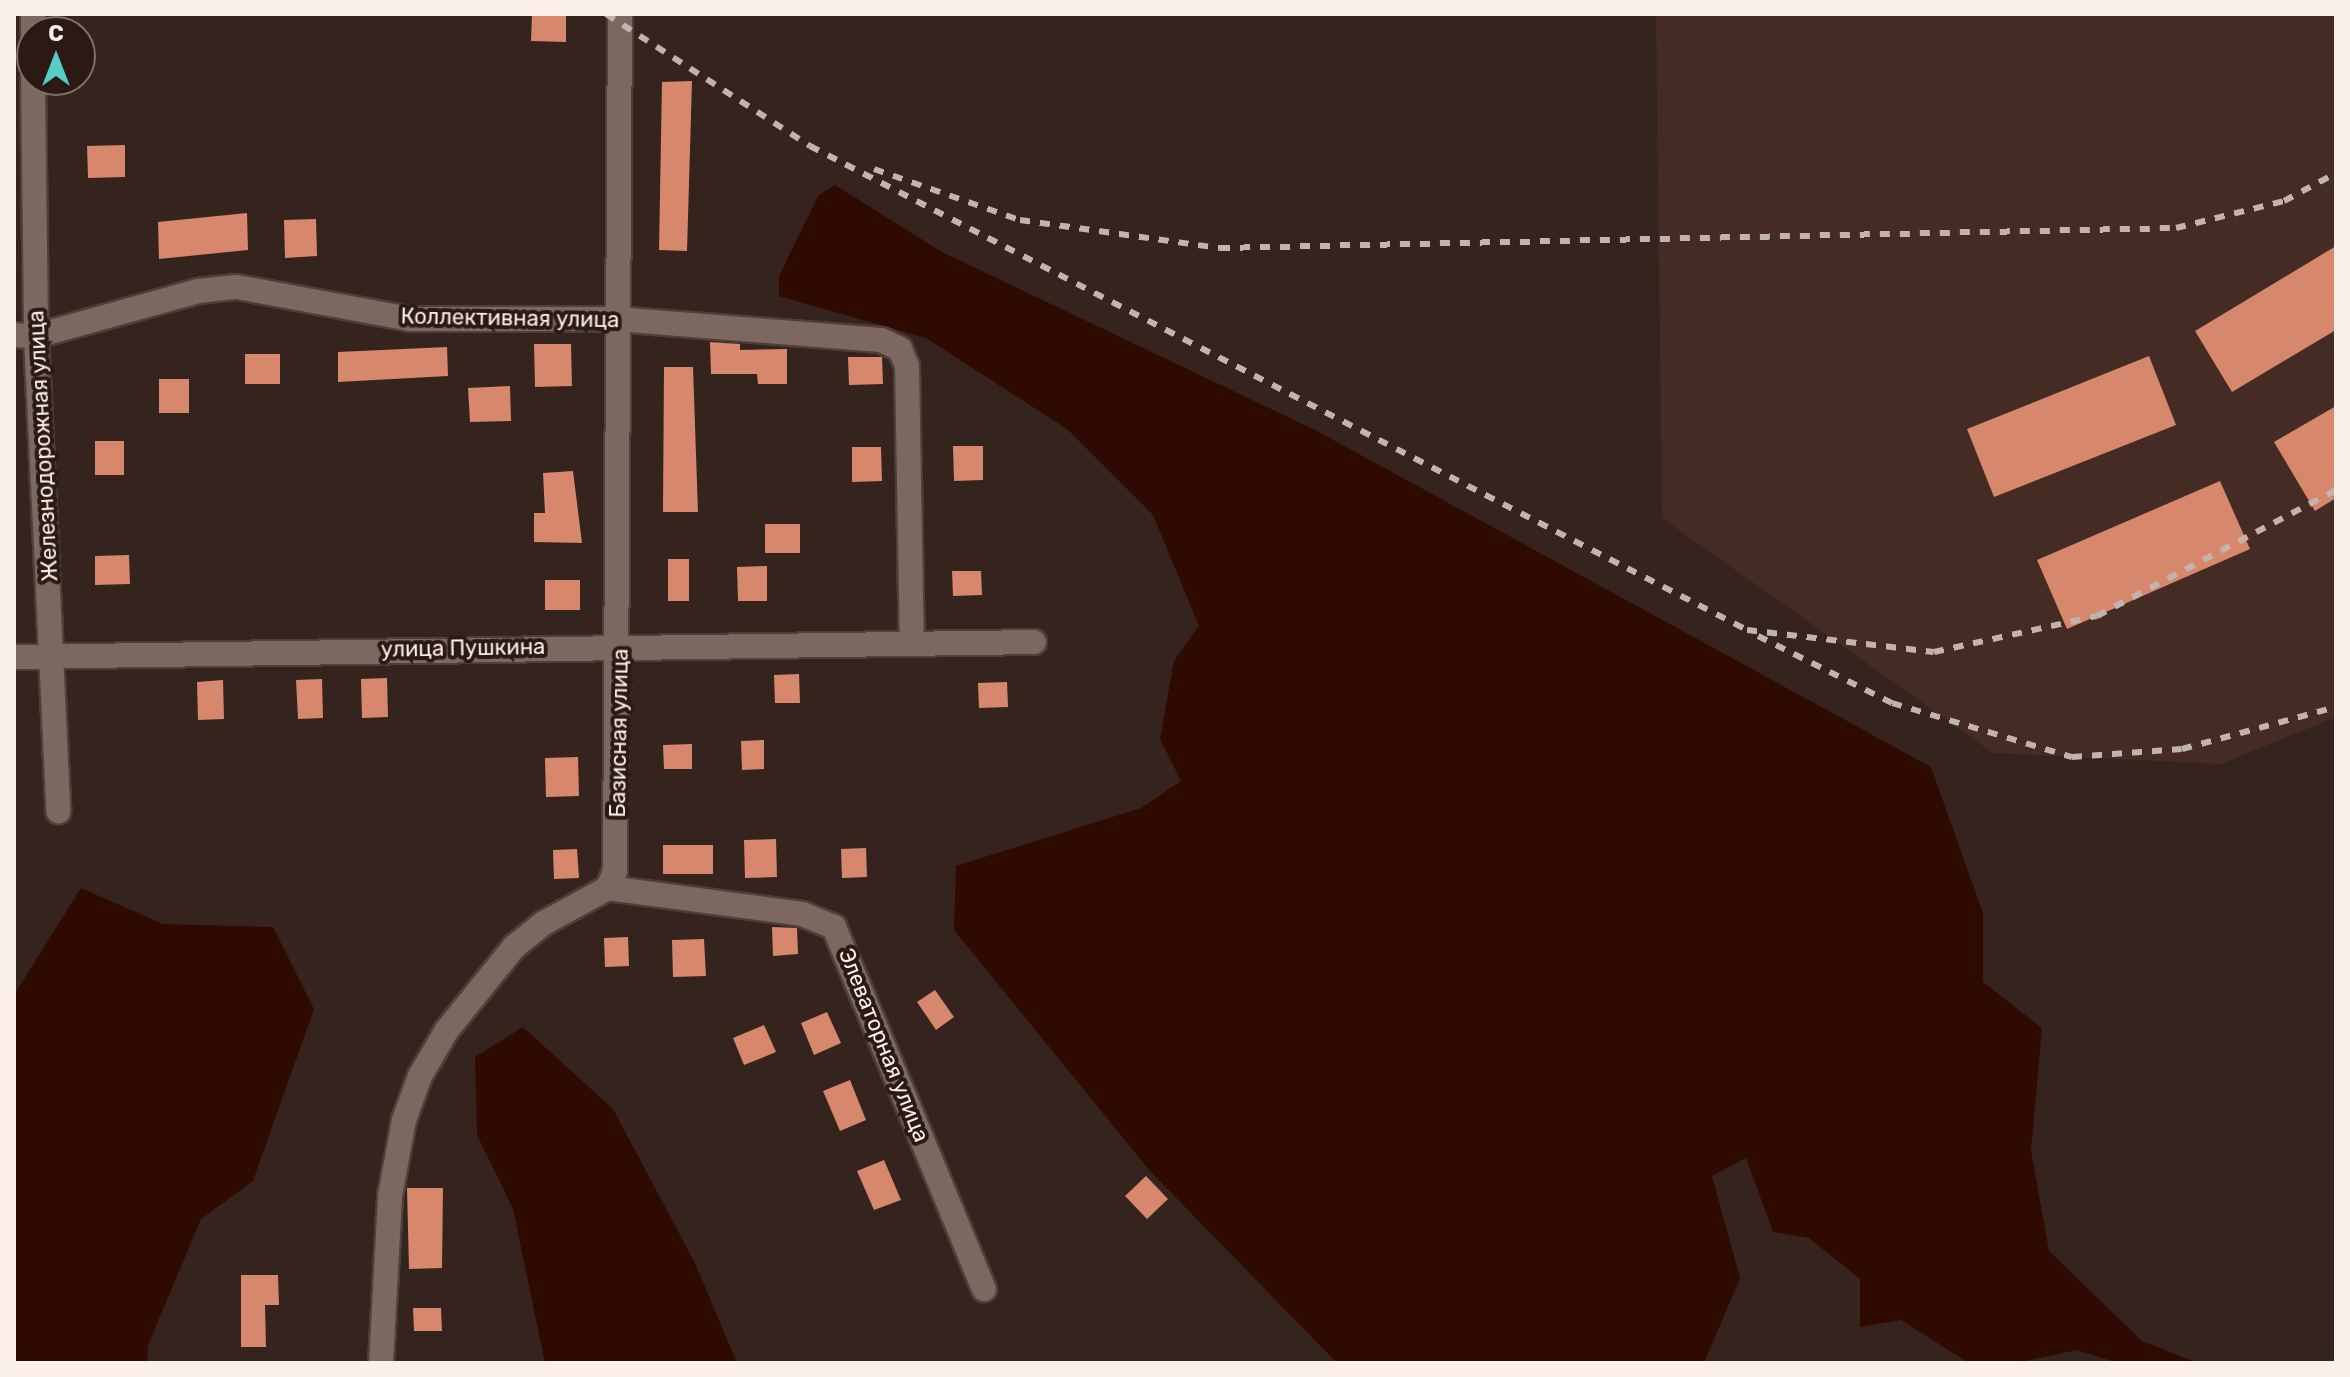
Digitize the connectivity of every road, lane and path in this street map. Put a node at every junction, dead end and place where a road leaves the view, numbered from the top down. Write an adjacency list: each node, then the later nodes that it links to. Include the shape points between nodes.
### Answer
1 (620, 14): 3 (street, Базисная улица)
2 (32, 96): 4 (street, Железнодорожная улица)
3 (615, 319): 4 (street, Коллективная улица, via 410,319 237,287 198,291); 5 (street, Коллективная улица, via 881,340 900,349 907,366); 7 (street, Базисная улица)
4 (25, 336): 8 (street, Железнодорожная улица)
5 (912, 642): 6 (street, улица Пушкина); 7 (street, улица Пушкина)
6 (1034, 642)
7 (620, 645): 8 (street, улица Пушкина); 11 (street, Базисная улица, via 618,837)
8 (54, 656): 9 (street, улица Пушкина); 10 (street, Железнодорожная улица)
9 (14, 657)
10 (58, 811)
11 (608, 888): 12 (street, Элеваторная улица, via 802,914 834,927); 13 (street, via 544,923 514,947 465,1005 420,1076 404,1120 390,1196)
12 (984, 1289)
13 (381, 1363)

